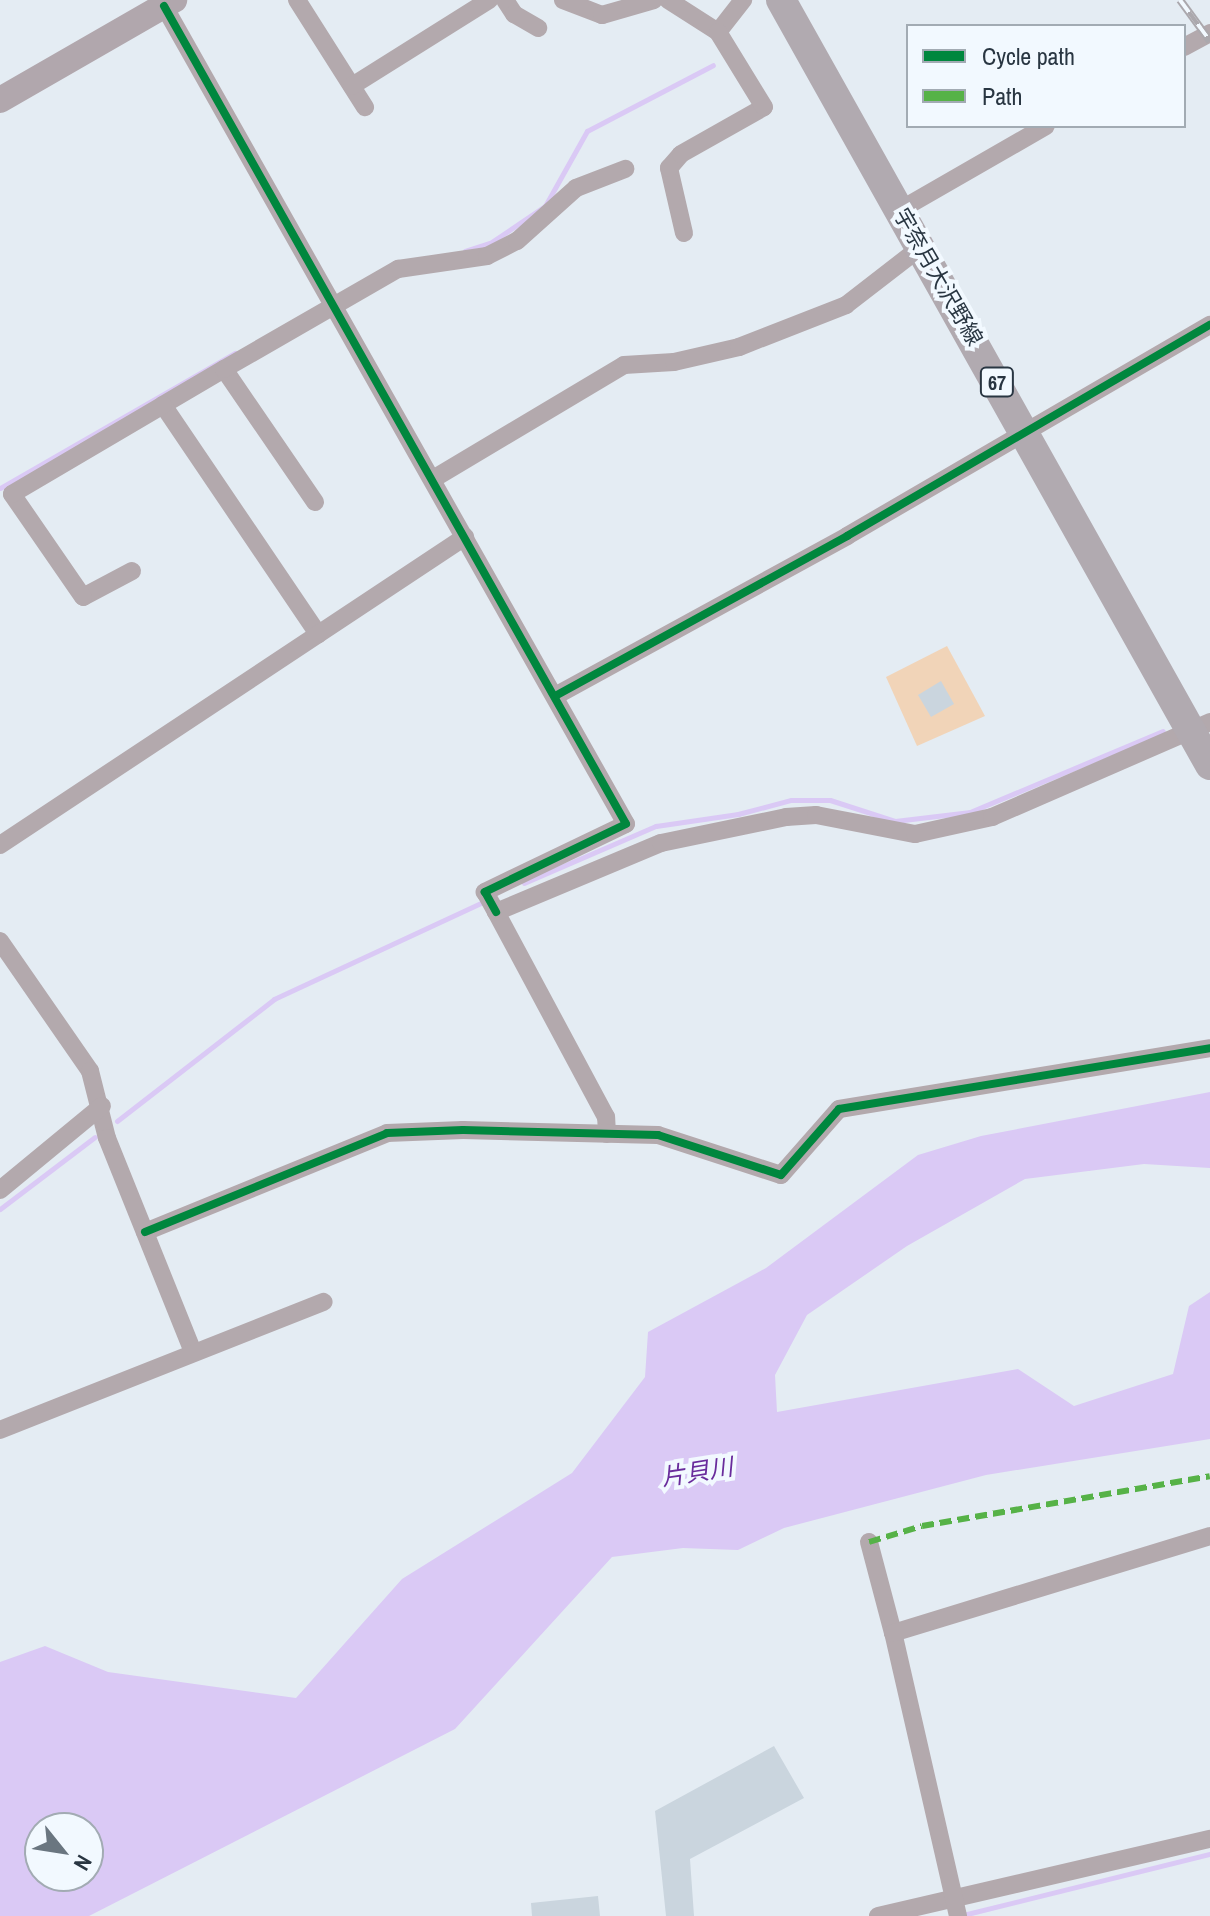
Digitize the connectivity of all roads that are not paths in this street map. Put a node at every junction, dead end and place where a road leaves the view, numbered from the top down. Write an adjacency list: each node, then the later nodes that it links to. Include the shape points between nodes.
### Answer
1 (297, 0): 14 (street)
2 (489, 0): 14 (street)
3 (505, 0): 10 (street, via 514,14)
4 (563, 0): 5 (street, via 602,15)
5 (654, 0)
6 (668, 0): 12 (street)
7 (743, 0): 12 (street)
8 (781, 0): 19 (main road, 宇奈月大沢野線 / 67)
9 (169, 3): 15 (main road); 22 (street)
10 (538, 28)
11 (1210, 33): 13 (street)
12 (719, 34): 20 (street, via 764,107 681,154 669,168)
13 (1186, 46)
14 (352, 86): 16 (street)
15 (0, 100)
16 (365, 107)
17 (1043, 128): 19 (street)
18 (625, 169): 22 (street, via 576,188 517,241 487,256 398,269)
19 (900, 210): 21 (main road, 宇奈月大沢野線 / 67)
20 (684, 233)
21 (921, 247): 26 (main road, 宇奈月大沢野線 / 67); 27 (street, via 846,305 739,347 674,362 624,365)
22 (332, 305): 24 (street); 27 (street)
23 (1210, 325): 26 (street)
24 (224, 369): 25 (street); 29 (street)
25 (163, 405): 28 (street); 32 (street)
26 (1025, 431): 33 (street); 34 (main road, 宇奈月大沢野線 / 67)
27 (433, 479): 30 (street)
28 (6, 498): 31 (street, via 83,597)
29 (315, 502)
30 (465, 537): 32 (street); 33 (street)
31 (132, 571)
32 (318, 634): 36 (street)
33 (557, 695): 37 (street, via 626,824 485,892)
34 (1200, 725): 35 (main road, 宇奈月大沢野線 / 67); 37 (street, via 992,817 915,834 816,815 756,823 661,843)
35 (1210, 765)
36 (0, 845)
37 (496, 912): 41 (street, via 536,978 606,1117)
38 (0, 941): 40 (street, via 90,1071)
39 (1210, 1048): 41 (street, via 839,1109 781,1175 658,1135)
40 (102, 1106): 42 (street); 43 (street, via 107,1138)
41 (607, 1134): 43 (street, via 387,1133)
42 (0, 1190)
43 (145, 1232): 45 (street)
44 (324, 1302): 45 (street)
45 (193, 1352): 46 (street)
46 (0, 1430)
47 (1210, 1536): 49 (street)
48 (869, 1542): 49 (street)
49 (893, 1633): 51 (street)
50 (1210, 1839): 51 (street)
51 (956, 1907): 52 (street)
52 (878, 1916)

